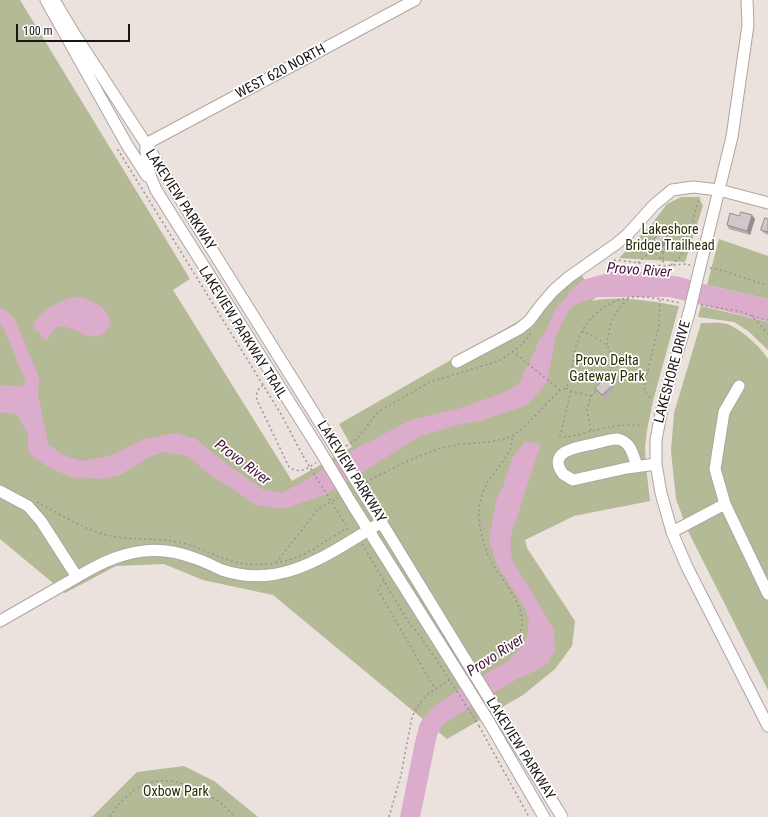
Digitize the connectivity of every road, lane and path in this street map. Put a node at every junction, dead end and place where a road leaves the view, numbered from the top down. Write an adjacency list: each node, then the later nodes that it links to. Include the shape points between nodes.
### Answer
1 (46, 0): 7 (street, via 127,145)
2 (54, 0): 5 (street)
3 (415, 0): 5 (street, WEST 620 NORTH)
4 (747, 0): 8 (street, LAKESHORE DRIVE, via 748,25 732,137)
5 (146, 144): 7 (street, LAKEVIEW PARKWAY, via 147,164); 57 (street, LAKEVIEW PARKWAY, bridge)
6 (121, 149): 37 (path, LAKEVIEW PARKWAY TRAIL, via 118,150)
7 (156, 190): 58 (street, LAKEVIEW PARKWAY, bridge)
8 (719, 190): 10 (street); 19 (street, LAKESHORE DRIVE); 35 (street, via 693,187 672,190 621,240 554,290 529,321)
9 (699, 197): 20 (path, via 686,248)
10 (768, 203)
11 (674, 223): 12 (path)
12 (664, 234): 13 (path); 15 (path, via 672,242)
13 (655, 244): 14 (path); 15 (path)
14 (652, 250): 17 (path); 18 (path)
15 (663, 252): 17 (path)
16 (608, 261): 18 (path)
17 (664, 261): 21 (path)
18 (638, 263): 21 (path)
19 (705, 263): 23 (path); 27 (street, LAKESHORE DRIVE, bridge)
20 (671, 265): 21 (path); 22 (path)
21 (664, 266)
22 (692, 266)
23 (768, 285)
24 (630, 298): 25 (path); 30 (path, via 604,306); 33 (path, via 614,316)
25 (660, 298): 27 (path); 44 (path, via 659,324 644,387)
26 (700, 305): 28 (path, via 739,311)
27 (688, 308): 50 (street, LAKESHORE DRIVE, via 664,398 656,440)
28 (752, 316): 29 (path); 32 (path)
29 (768, 320)
30 (582, 331): 33 (path); 39 (path, via 576,344)
31 (531, 332): 34 (path, via 520,346)
32 (768, 334)
33 (607, 345): 36 (path, via 612,364 611,373)
34 (512, 351): 40 (path); 48 (path, via 494,363 430,382 378,412 357,439)
35 (457, 362)
36 (606, 381)
37 (262, 385): 49 (path, via 256,393 257,400 289,468 300,471); 61 (path, LAKEVIEW PARKWAY TRAIL, bridge, via 347,528 304,554)
38 (739, 386): 56 (street, via 724,412 715,469)
39 (566, 388): 40 (path); 42 (path)
40 (560, 390): 47 (path)
41 (597, 390): 43 (path)
42 (571, 391): 43 (path); 46 (path, via 560,436 566,438)
43 (591, 396): 46 (path, via 587,410)
44 (650, 398)
45 (643, 426): 46 (path, via 629,424)
46 (591, 431)
47 (512, 436): 52 (path, via 489,442 440,448); 66 (path, via 513,443 508,453 482,493 479,511 486,549 518,603 522,615 521,631 515,642 498,656)
48 (345, 447)
49 (319, 461)
50 (656, 464): 51 (street); 59 (street, LAKESHORE DRIVE)
51 (637, 466): 51 (street, via 573,480 563,474 559,464 568,449 618,439 630,447)
52 (366, 482)
53 (0, 491): 62 (street, via 28,506 41,521)
54 (340, 496): 61 (path, via 318,509)
55 (34, 500): 61 (path, via 88,529 103,534 177,542 202,549 229,561 245,564)
56 (725, 504): 59 (street); 64 (street)
57 (382, 522): 58 (street); 76 (street, LAKEVIEW PARKWAY, bridge)
58 (368, 530): 62 (street, via 313,563 280,574 244,575 223,570 185,554 154,550 133,552 113,558); 67 (street, LAKEVIEW PARKWAY)
59 (672, 532): 70 (street, LAKESHORE DRIVE)
60 (361, 543): 63 (path)
61 (276, 563)
62 (77, 577): 65 (street)
63 (384, 581): 67 (path, via 409,623); 68 (path, via 378,590)
64 (767, 589)
65 (0, 622)
66 (479, 664)
67 (451, 671): 68 (path); 69 (street, LAKEVIEW PARKWAY, bridge); 69 (path, bridge)
68 (435, 689): 73 (path, via 419,704 412,717)
69 (484, 724): 74 (path); 75 (street, LAKEVIEW PARKWAY)
70 (768, 726)
71 (110, 817): 72 (path, via 115,807 142,785 172,780 192,787 219,802)
72 (235, 817)
73 (390, 817)
74 (529, 817)
75 (544, 817)
76 (562, 817)

